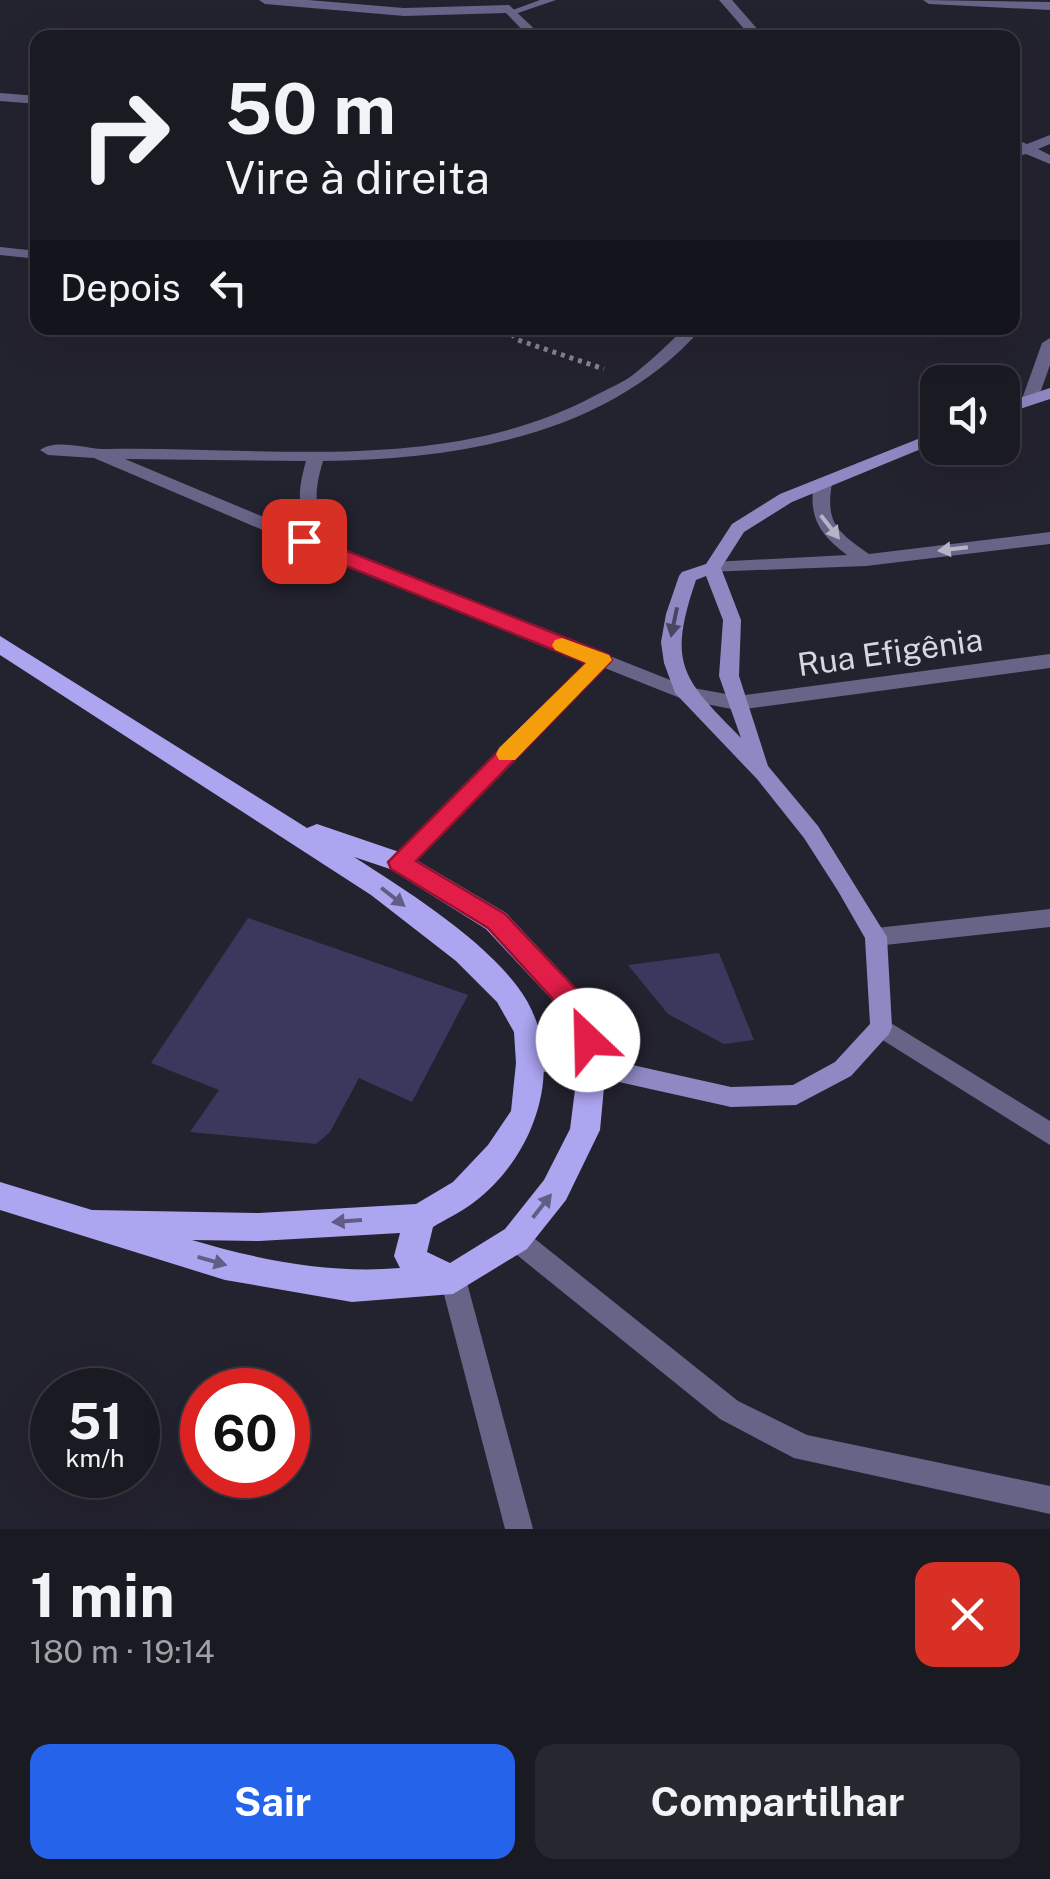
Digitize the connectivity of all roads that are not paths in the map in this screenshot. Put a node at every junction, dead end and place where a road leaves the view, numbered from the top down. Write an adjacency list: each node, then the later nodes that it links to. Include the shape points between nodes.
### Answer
1 (266, 0): 5 (street, via 404,12)
2 (551, 0): 7 (lane)
3 (725, 0): 9 (street)
4 (929, 0): 6 (street)
5 (498, 5): 7 (street)
6 (1050, 6)
7 (515, 11): 8 (street)
8 (531, 30)
9 (753, 30)
10 (0, 98): 11 (street)
11 (30, 100)
12 (1050, 139): 14 (street)
13 (1020, 145): 14 (street)
14 (1028, 148): 15 (street); 16 (street)
15 (1020, 152)
16 (1050, 160)
17 (0, 251): 18 (street)
18 (30, 253)
19 (686, 335): 27 (street, via 636,380 550,425 508,438)
20 (1050, 343): 22 (street)
21 (1050, 393): 22 (street)
22 (1030, 399): 23 (street)
23 (1020, 403)
24 (920, 443): 28 (street)
25 (48, 450): 26 (street)
26 (96, 452): 27 (street); 30 (street)
27 (316, 456): 30 (street, via 303,506)
28 (823, 482): 31 (street, one-way to 31, via 817,506 823,525); 32 (street, via 738,528)
29 (1050, 538): 31 (street, one-way to 31)
30 (339, 556): 34 (street)
31 (866, 560): 32 (street)
32 (712, 568): 36 (street, one-way to 36, via 688,576 675,614 672,663); 37 (street, via 732,620 729,676)
33 (0, 644): 39 (main road)
34 (601, 660): 36 (street); 40 (lane)
35 (1050, 661): 37 (street, Rua Efigênia)
36 (686, 692): 37 (street); 38 (street)
37 (737, 704): 38 (street)
38 (764, 774): 42 (street, via 811,832)
39 (284, 822): 40 (main road); 44 (main road, one-way to 44, via 380,886 508,994 528,1030)
40 (400, 862): 45 (main road, via 496,921 552,976 582,1013)
41 (1050, 918): 42 (street)
42 (876, 937): 43 (street)
43 (881, 1027): 45 (street, via 843,1069 796,1096 730,1097); 46 (street)
44 (530, 1063): 45 (street); 48 (main road, via 525,1114 499,1155 464,1192)
45 (592, 1066): 50 (main road, one-way to 45, via 555,1190 585,1130)
46 (1050, 1134)
47 (0, 1196): 49 (main road)
48 (420, 1218): 49 (main road, one-way to 49, via 259,1227); 51 (main road, via 410,1256 418,1266)
49 (86, 1224): 51 (main road, one-way to 51, via 225,1266 352,1286)
50 (516, 1239): 51 (main road); 52 (street, via 730,1410 804,1448)
51 (453, 1279): 53 (street)
52 (1050, 1500)
53 (519, 1529)

